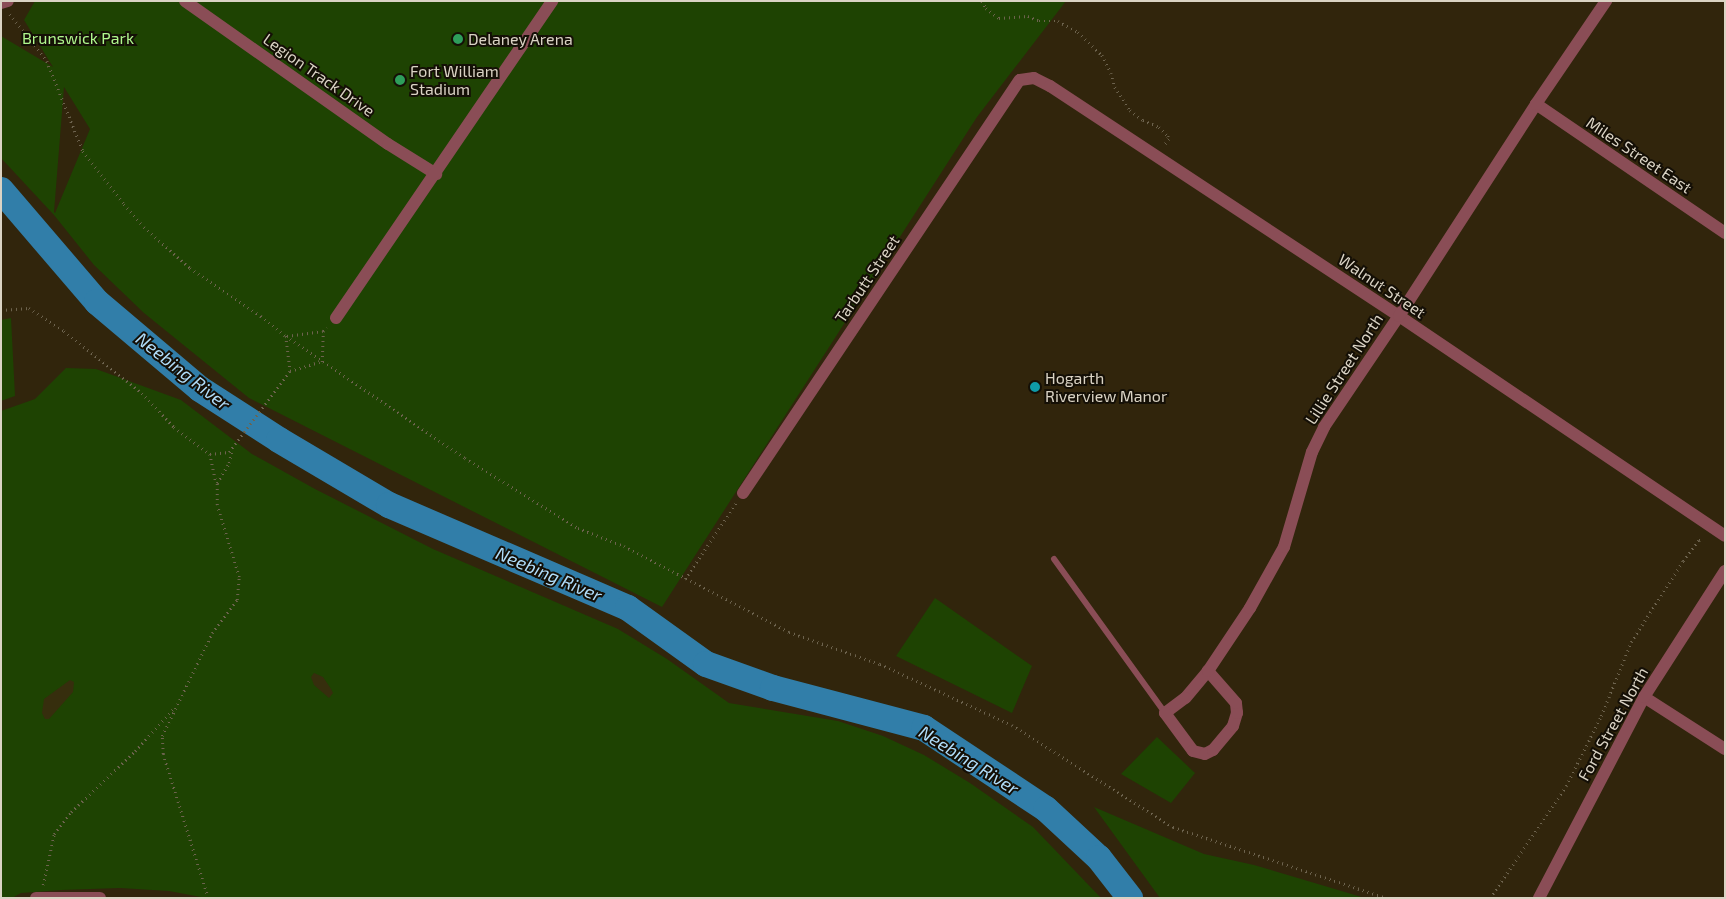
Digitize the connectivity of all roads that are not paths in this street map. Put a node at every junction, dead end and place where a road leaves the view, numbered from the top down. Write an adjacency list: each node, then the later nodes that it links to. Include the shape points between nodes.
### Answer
1 (184, 1): 6 (street, Legion Track Drive)
2 (552, 1): 6 (street)
3 (1606, 1): 5 (street, Lillie Street North)
4 (1018, 83): 8 (street, Walnut Street, via 1034,78 1050,86); 10 (street, Tarbutt Street)
5 (1536, 104): 7 (street, Miles Street East); 8 (street, Lillie Street North)
6 (436, 174): 9 (street)
7 (1725, 233)
8 (1399, 316): 11 (street, Walnut Street); 14 (street, Lillie Street North, via 1324,427 1312,452 1284,547 1250,608)
9 (336, 318)
10 (743, 493)
11 (1722, 534)
12 (1054, 559): 16 (lane)
13 (1725, 571): 15 (street, Ford Street North)
14 (1208, 671): 16 (street, Lillie Street North, via 1186,698); 16 (street, via 1236,703 1237,713 1233,726 1214,750 1205,754 1193,752)
15 (1644, 697): 17 (street); 20 (street, Ford Street North)
16 (1165, 713)
17 (1725, 749)
18 (38, 897): 19 (street)
19 (100, 898)
20 (1539, 898)

